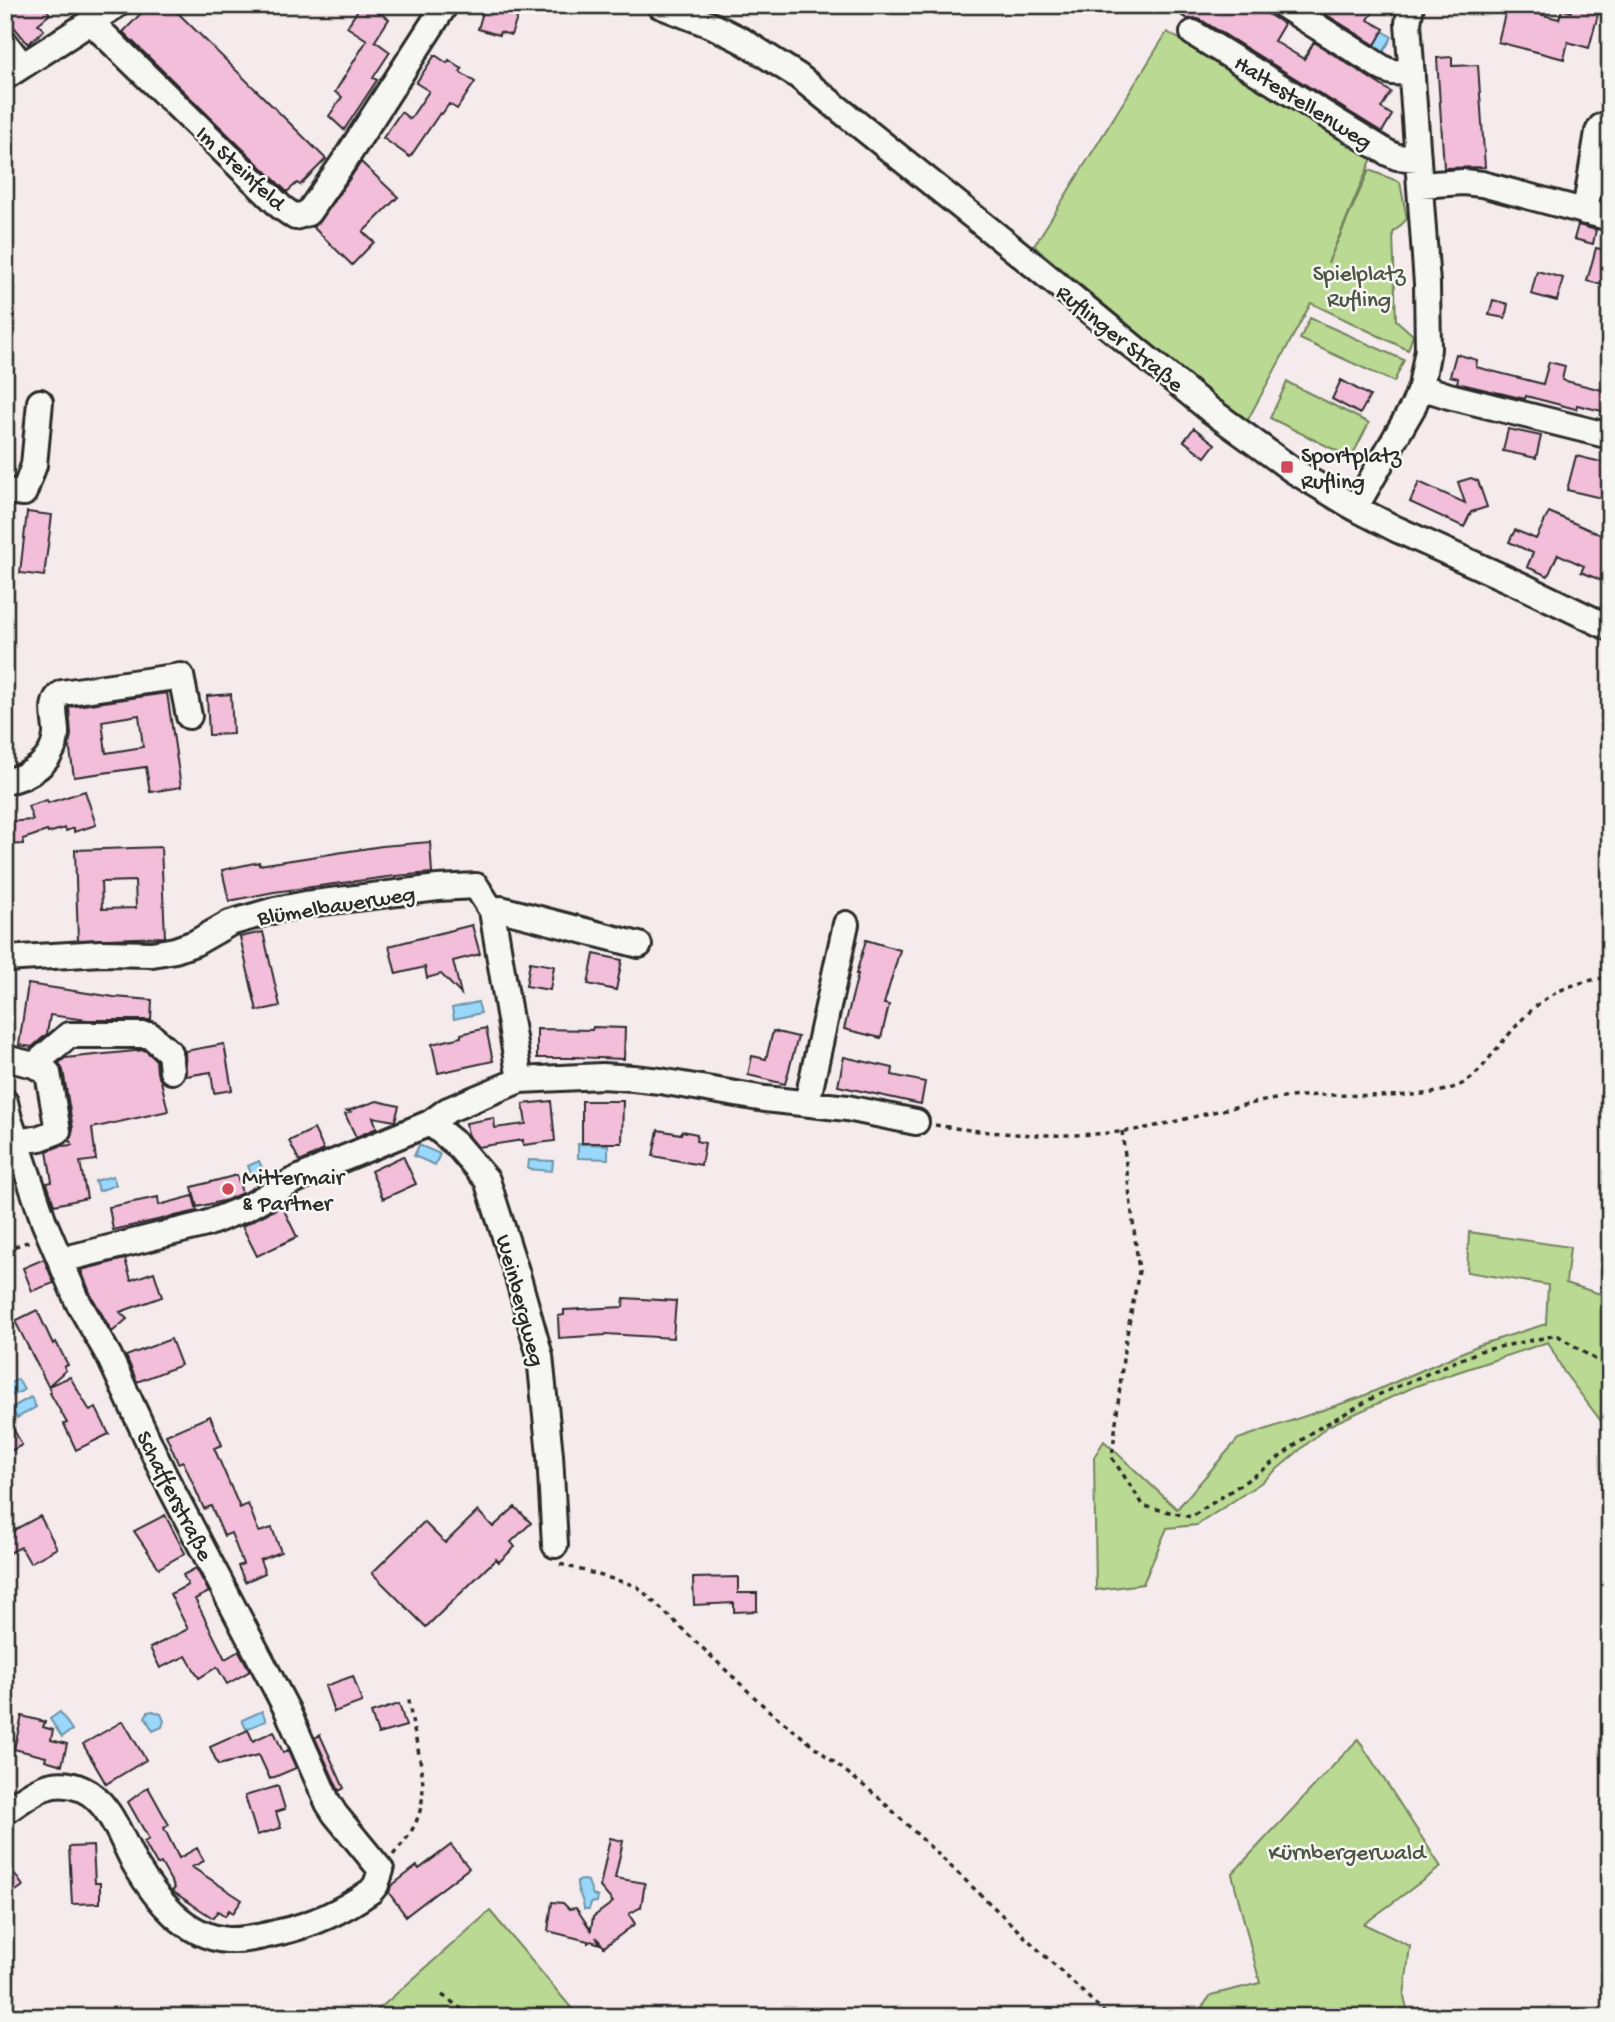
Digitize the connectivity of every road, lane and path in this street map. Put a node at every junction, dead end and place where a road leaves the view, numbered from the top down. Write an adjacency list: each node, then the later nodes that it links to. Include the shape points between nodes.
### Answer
1 (117, 5): 7 (street)
2 (445, 5): 7 (street, Im Steinfeld, via 308,213 295,217)
3 (659, 5): 6 (street, Ruflinger Straße)
4 (1283, 5): 11 (street, via 1384,69)
5 (1412, 5): 11 (street, via 1408,23)
6 (719, 16): 21 (street, Ruflinger Straße, via 743,41 798,76 1230,425)
7 (91, 22): 10 (street)
8 (1193, 33): 13 (street, Haltestellenweg, via 1388,153)
9 (5, 43): 10 (street)
10 (14, 71)
11 (1412, 73): 13 (street)
12 (1610, 127): 15 (street, via 1598,132)
13 (1418, 159): 14 (street)
14 (1420, 185): 15 (street, via 1482,184); 17 (street, via 1428,349)
15 (1586, 212): 16 (street)
16 (1610, 218)
17 (1421, 387): 19 (street); 21 (street)
18 (40, 402): 20 (street, via 34,465 24,493)
19 (1610, 436)
20 (5, 491)
21 (1355, 508): 22 (street, Ruflinger Straße)
22 (1610, 628)
23 (189, 716): 24 (street, via 181,676 62,693 54,703 56,735 47,759 25,776)
24 (5, 781)
25 (492, 911): 27 (street, via 501,909); 28 (street, Blümelbauerweg, via 476,886 438,888 275,910 230,923 185,947 152,954); 33 (street)
26 (846, 924): 35 (street)
27 (639, 944)
28 (5, 960)
29 (1610, 977): 38 (path, via 1574,984 1543,1000 1475,1074 1449,1090 1273,1099)
30 (5, 1058): 31 (street)
31 (34, 1065): 32 (street, via 69,1035 150,1035 170,1053); 39 (street, via 48,1073 58,1131)
32 (172, 1071)
33 (520, 1080): 35 (street, via 633,1078); 37 (street, via 448,1110)
34 (5, 1102): 39 (street, Schafferstraße)
35 (807, 1103): 36 (street)
36 (916, 1122): 38 (path, via 1016,1133)
37 (430, 1123): 42 (street, via 206,1224); 44 (street, Weinbergweg, via 456,1144 487,1180 517,1274 540,1356 550,1455)
38 (1122, 1131): 43 (path, via 1139,1271 1124,1350 1112,1458 1144,1506 1191,1517 1311,1432 1378,1395 1480,1351 1557,1335)
39 (17, 1142): 40 (street, Schafferstraße)
40 (50, 1234): 41 (path); 42 (street, Schafferstraße)
41 (5, 1250)
42 (61, 1260): 47 (street, Schafferstraße, via 164,1475 287,1710 328,1803)
43 (1610, 1369)
44 (551, 1553): 50 (path, via 637,1586 766,1709 878,1797)
45 (409, 1699): 47 (path, via 422,1778 421,1810 413,1830)
46 (5, 1812): 47 (street, via 51,1785 69,1785 90,1793 107,1812 166,1908 199,1931 228,1940 256,1938 315,1921 372,1891)
47 (381, 1870)
48 (442, 1994): 49 (path)
49 (473, 2017)
50 (1109, 2017)

